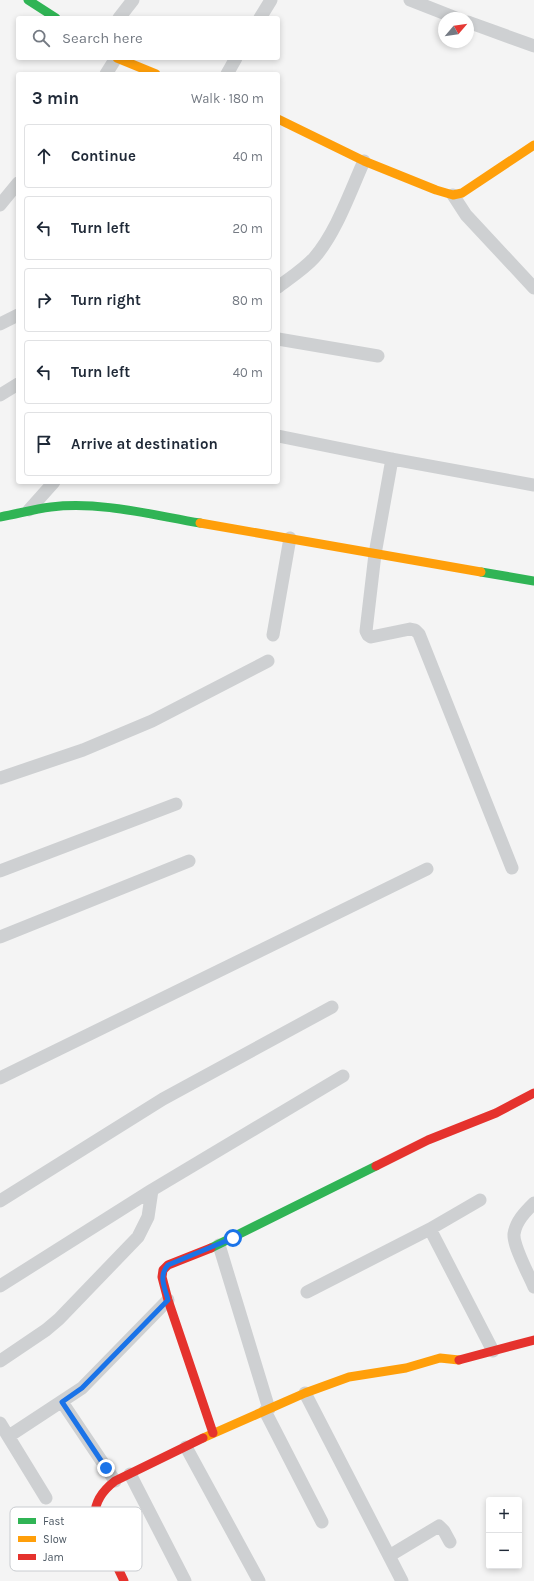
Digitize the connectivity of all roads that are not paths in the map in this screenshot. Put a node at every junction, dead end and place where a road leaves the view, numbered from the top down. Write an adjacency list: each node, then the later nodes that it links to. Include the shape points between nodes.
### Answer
1 (28, 0): 6 (street)
2 (133, 0): 7 (street)
3 (271, 0): 8 (street)
4 (410, 0): 5 (street)
5 (441, 12)
6 (53, 16)
7 (121, 16)
8 (261, 16)
9 (474, 24): 10 (street)
10 (534, 46)
11 (115, 60): 14 (street)
12 (121, 60): 15 (street)
13 (235, 60): 16 (street)
14 (107, 72)
15 (151, 72)
16 (229, 72)
17 (280, 120): 19 (street)
18 (534, 145): 21 (street, via 462,193)
19 (364, 161): 21 (street); 23 (street, via 331,235 314,258)
20 (16, 185): 22 (street)
21 (453, 195): 24 (street, via 466,215)
22 (0, 205)
23 (280, 286)
24 (534, 288)
25 (16, 316): 26 (street)
26 (0, 324)
27 (280, 339): 28 (street)
28 (378, 356)
29 (16, 385): 30 (street)
30 (0, 395)
31 (280, 436): 32 (street)
32 (392, 459): 34 (street); 38 (street)
33 (52, 484): 35 (street)
34 (534, 485)
35 (29, 510): 36 (street); 37 (street, via 83,506 117,509)
36 (0, 517)
37 (290, 538): 38 (street); 40 (street)
38 (375, 554): 39 (street); 45 (street, via 366,631 371,637 410,629 419,634)
39 (534, 581)
40 (273, 635)
41 (268, 661): 42 (street, via 152,721 83,750)
42 (0, 778)
43 (176, 804): 47 (street)
44 (189, 861): 48 (street)
45 (512, 868)
46 (427, 869): 51 (street)
47 (0, 870)
48 (0, 937)
49 (332, 1007): 54 (street, via 163,1098)
50 (343, 1076): 53 (street)
51 (0, 1078)
52 (534, 1093): 58 (street, via 496,1113 428,1140)
53 (152, 1190): 59 (street); 65 (street, via 148,1217 138,1237 59,1319)
54 (0, 1200)
55 (480, 1200): 57 (street)
56 (534, 1203): 60 (street, via 523,1214 514,1235 516,1246)
57 (430, 1229): 61 (street); 64 (street)
58 (219, 1245): 62 (street, via 168,1265 163,1270 162,1277); 68 (street)
59 (0, 1286)
60 (534, 1286)
61 (307, 1292)
62 (168, 1300): 67 (street, via 82,1388); 70 (street)
63 (534, 1340): 64 (street)
64 (493, 1351): 66 (street, via 459,1360 440,1358 406,1368 349,1377)
65 (0, 1361)
66 (304, 1393): 68 (street); 79 (street)
67 (62, 1402): 71 (street); 74 (street)
68 (267, 1410): 70 (street); 77 (street)
69 (0, 1424): 71 (street)
70 (213, 1433): 72 (street)
71 (9, 1436): 75 (street)
72 (186, 1447): 73 (street); 83 (street)
73 (130, 1474): 74 (street); 82 (street)
74 (115, 1482): 76 (street, via 100,1495)
75 (46, 1498)
76 (95, 1507)
77 (322, 1522)
78 (450, 1542): 79 (street, via 439,1526)
79 (389, 1556): 84 (street)
80 (119, 1571): 81 (street)
81 (124, 1581)
82 (185, 1581)
83 (259, 1581)
84 (402, 1581)

